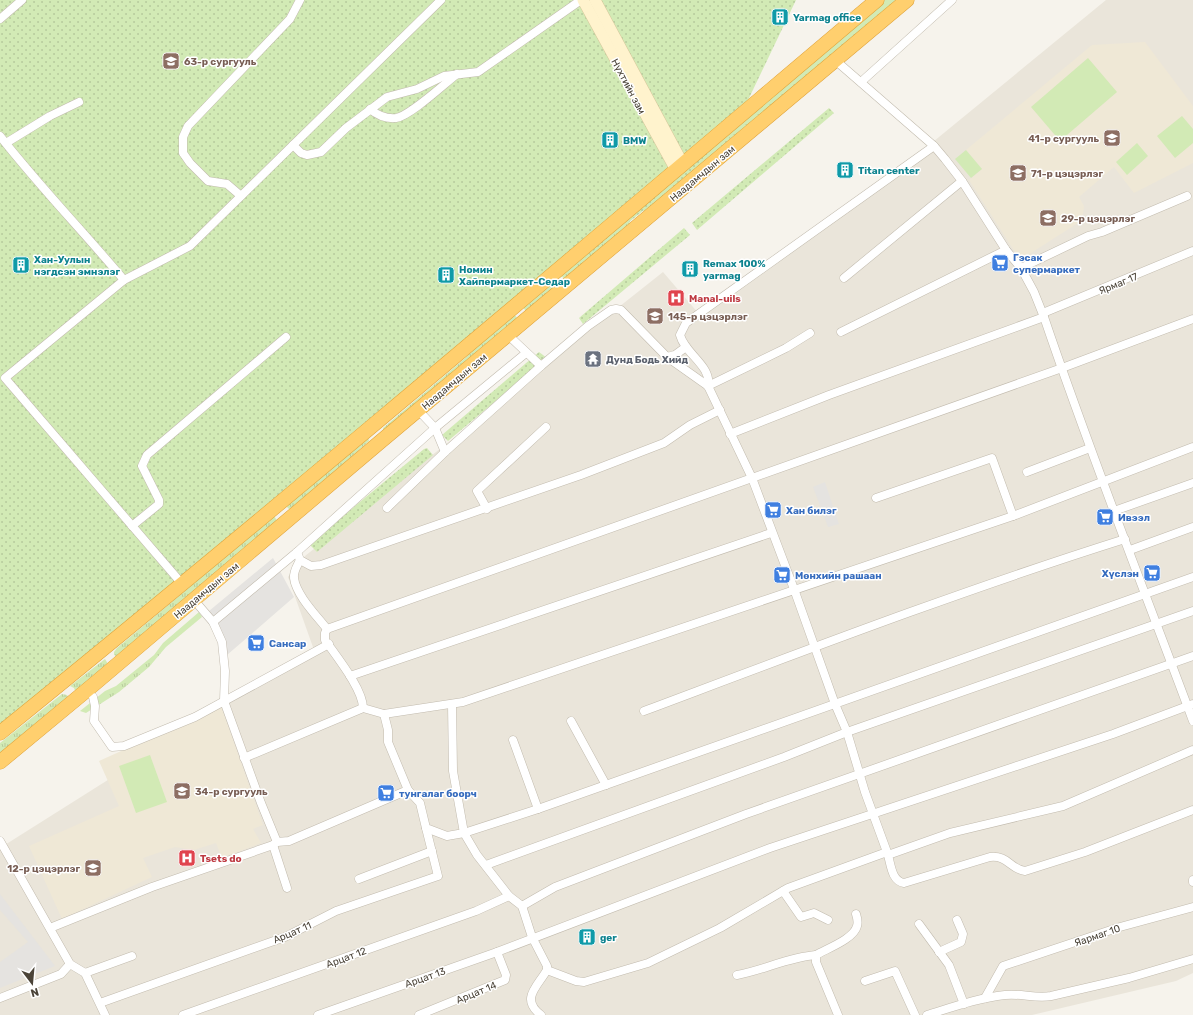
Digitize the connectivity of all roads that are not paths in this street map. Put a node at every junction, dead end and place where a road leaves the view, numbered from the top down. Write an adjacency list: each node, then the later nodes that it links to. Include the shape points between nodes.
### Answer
1 (22, 0): 9 (street)
2 (300, 0): 21 (street, via 290,19 188,126 183,136 183,154 190,163 208,181 227,184)
3 (441, 0): 17 (street)
4 (582, 0): 11 (street, via 483,69 470,74); 19 (main road, Нүхтийн зам)
5 (595, 0): 19 (main road, Нүхтийн зам)
6 (877, 0): 19 (highway, Наадамчдын зам)
7 (907, 0): 10 (highway, Наадамчдын зам)
8 (952, 0): 12 (street)
9 (0, 19)
10 (835, 60): 12 (street); 24 (highway, Наадамчдын зам)
11 (457, 74): 14 (street, via 444,76 417,89 387,97); 14 (street, via 414,108 396,118 378,115)
12 (861, 82): 18 (street)
13 (79, 102): 16 (street)
14 (370, 109): 17 (street, via 321,152 307,155)
15 (0, 136): 16 (street)
16 (6, 143): 30 (street, via 61,210 82,229)
17 (293, 145): 21 (street)
18 (934, 146): 20 (street); 40 (street, via 686,323 680,335)
19 (680, 167): 23 (highway, Наадамчдын зам)
20 (962, 181): 25 (street); 29 (street)
21 (241, 196): 30 (street, via 190,246)
22 (1186, 196): 27 (street, via 1088,236)
23 (630, 209): 24 (highway); 28 (highway, Наадамчдын зам)
24 (642, 223): 31 (highway, Наадамчдын зам)
25 (1006, 250): 27 (street); 36 (street)
26 (1193, 251): 33 (street, Ярмаг 17)
27 (1021, 268): 33 (street)
28 (554, 272): 31 (highway, via 559,283); 32 (highway, Наадамчдын зам)
29 (844, 278)
30 (124, 280): 45 (street)
31 (568, 286): 35 (highway, Наадамчдын зам)
32 (511, 308): 35 (highway, via 522,313); 51 (highway, Наадамчдын зам)
33 (1043, 315): 44 (street); 52 (street, Ярмаг 17)
34 (1193, 319): 44 (street)
35 (524, 323): 38 (highway, Наадамчдын зам)
36 (841, 332)
37 (810, 333): 46 (street, via 786,348)
38 (509, 336): 41 (street); 48 (highway, Наадамчдын зам)
39 (286, 337): 66 (street, via 147,456 142,466 159,500 158,504)
40 (686, 347): 42 (street); 46 (street, via 705,370 710,379)
41 (526, 353): 43 (street); 50 (street)
42 (667, 357): 43 (street, via 621,310 616,308 588,326); 46 (street)
43 (541, 366): 56 (street)
44 (1062, 368): 55 (street); 58 (street)
45 (2, 375): 66 (street)
46 (708, 386): 47 (street)
47 (720, 410): 52 (street); 63 (street, via 664,442)
48 (419, 411): 50 (street); 53 (highway, Наадамчдын зам)
49 (546, 427): 63 (street, via 477,491)
50 (435, 428): 56 (street); 71 (street)
51 (369, 430): 53 (highway); 74 (highway, Наадамчдын зам)
52 (730, 434): 58 (street)
53 (380, 442): 77 (highway, Наадамчдын зам)
54 (1193, 447): 59 (street)
55 (1090, 448): 57 (street); 59 (street)
56 (445, 452): 62 (street)
57 (1027, 472)
58 (752, 478): 68 (street); 81 (street)
59 (1102, 482): 64 (street); 65 (street)
60 (1193, 482): 64 (street)
61 (876, 498): 65 (street, via 992,458)
62 (387, 508)
63 (487, 509): 72 (street, via 321,565 311,566)
64 (1114, 511): 69 (street)
65 (1013, 516): 75 (street)
66 (132, 526): 74 (street)
67 (1193, 527): 70 (street)
68 (771, 532): 75 (street); 88 (street)
69 (1126, 539): 70 (street); 83 (street, via 1042,565)
70 (1130, 550): 76 (street)
71 (297, 552): 72 (street); 79 (street)
72 (300, 560): 81 (street, via 294,578 298,590)
73 (1193, 577): 76 (street)
74 (183, 585): 84 (highway, Наадамчдын зам)
75 (794, 589): 83 (street); 93 (street)
76 (1145, 594): 80 (street); 94 (street)
77 (194, 600): 79 (street); 86 (highway, Наадамчдын зам)
78 (1193, 611): 80 (street)
79 (213, 622): 92 (street, via 222,642 225,671)
80 (1156, 624): 87 (street); 101 (street)
81 (327, 629): 82 (street, via 325,640)
82 (329, 644): 88 (street); 92 (street)
83 (814, 647): 94 (street); 97 (street)
84 (106, 648): 86 (highway, via 109,657); 89 (highway, Наадамчдын зам)
85 (1193, 656): 87 (street)
86 (120, 663): 91 (highway, Наадамчдын зам)
87 (1171, 664): 95 (street); 107 (street)
88 (350, 676): 96 (street, via 361,696)
89 (60, 685): 91 (highway, via 70,690); 102 (highway, Наадамчдын зам)
90 (93, 697): 92 (street, via 96,725 110,746 114,747 146,738 195,717)
91 (74, 701): 106 (highway, Наадамчдын зам)
92 (224, 701): 105 (street)
93 (452, 704): 98 (street); 114 (street, via 453,771)
94 (835, 704): 101 (street); 108 (street)
95 (1190, 705): 100 (street); 112 (street, Арцат 13, via 1113,734)
96 (363, 708): 98 (street); 105 (street)
97 (644, 711)
98 (384, 714): 109 (street, Арцат 11, via 388,742)
99 (572, 721): 108 (street)
100 (1193, 722)
101 (848, 732): 107 (street); 119 (street)
102 (0, 733)
103 (513, 740): 110 (street)
104 (1193, 750): 118 (street, via 1063,806 950,833)
105 (244, 758): 116 (street)
106 (0, 762)
107 (860, 774): 112 (street); 124 (street, via 746,814 555,887)
108 (606, 785): 110 (street)
109 (408, 790): 113 (street, Арцат 11, via 420,803); 116 (street, via 289,841)
110 (538, 809): 114 (street)
111 (1193, 810): 118 (street, via 1085,852 1025,871 1018,870 1005,858 998,856 904,883 898,882 895,878)
112 (872, 813): 118 (street); 131 (street, Арцат 13, via 770,848)
113 (426, 828): 114 (street, via 447,836); 117 (street, Арцат 11)
114 (464, 833): 119 (street, via 477,856)
115 (0, 841): 130 (street)
116 (275, 844): 121 (street); 130 (street, via 152,887)
117 (432, 851): 120 (street); 144 (street, Арцат 11, via 438,876 336,912 284,937)
118 (888, 854): 122 (street)
119 (486, 865): 123 (street)
120 (359, 879)
121 (287, 888)
122 (783, 891): 127 (street, via 801,917 814,913); 138 (street, via 720,928 648,963 584,982)
123 (509, 896): 124 (street); 147 (street, Арцат 12, via 476,911)
124 (522, 906): 131 (street)
125 (1193, 907): 143 (street, Яармаг 10, via 1120,927 1003,966)
126 (856, 914): 134 (street, via 856,930 841,943)
127 (828, 920)
128 (957, 920): 133 (street, via 963,934 961,942)
129 (919, 924): 133 (street)
130 (50, 928): 137 (street)
131 (532, 937): 132 (street, Арцат 13); 138 (street)
132 (497, 952): 148 (street, Арцат 13); 149 (street, Арцат 14, via 506,975 505,980)
133 (939, 952): 145 (street, via 949,965)
134 (816, 955): 140 (street, via 791,959); 151 (street, via 816,962)
135 (132, 956): 139 (street)
136 (1193, 959): 143 (street, via 1129,978 1042,998 1007,995)
137 (70, 964): 139 (street); 142 (street, via 61,974)
138 (547, 970): 150 (street, via 532,993 530,1001 533,1009)
139 (85, 973): 144 (street)
140 (737, 975)
141 (865, 981): 152 (street, via 896,971)
142 (0, 998)
143 (985, 998): 145 (street)
144 (100, 1003): 146 (street)
145 (964, 1004): 153 (street)
146 (105, 1015)
147 (183, 1015)
148 (318, 1015)
149 (419, 1015)
150 (541, 1015)
151 (838, 1015)
152 (915, 1015)
153 (927, 1015)

